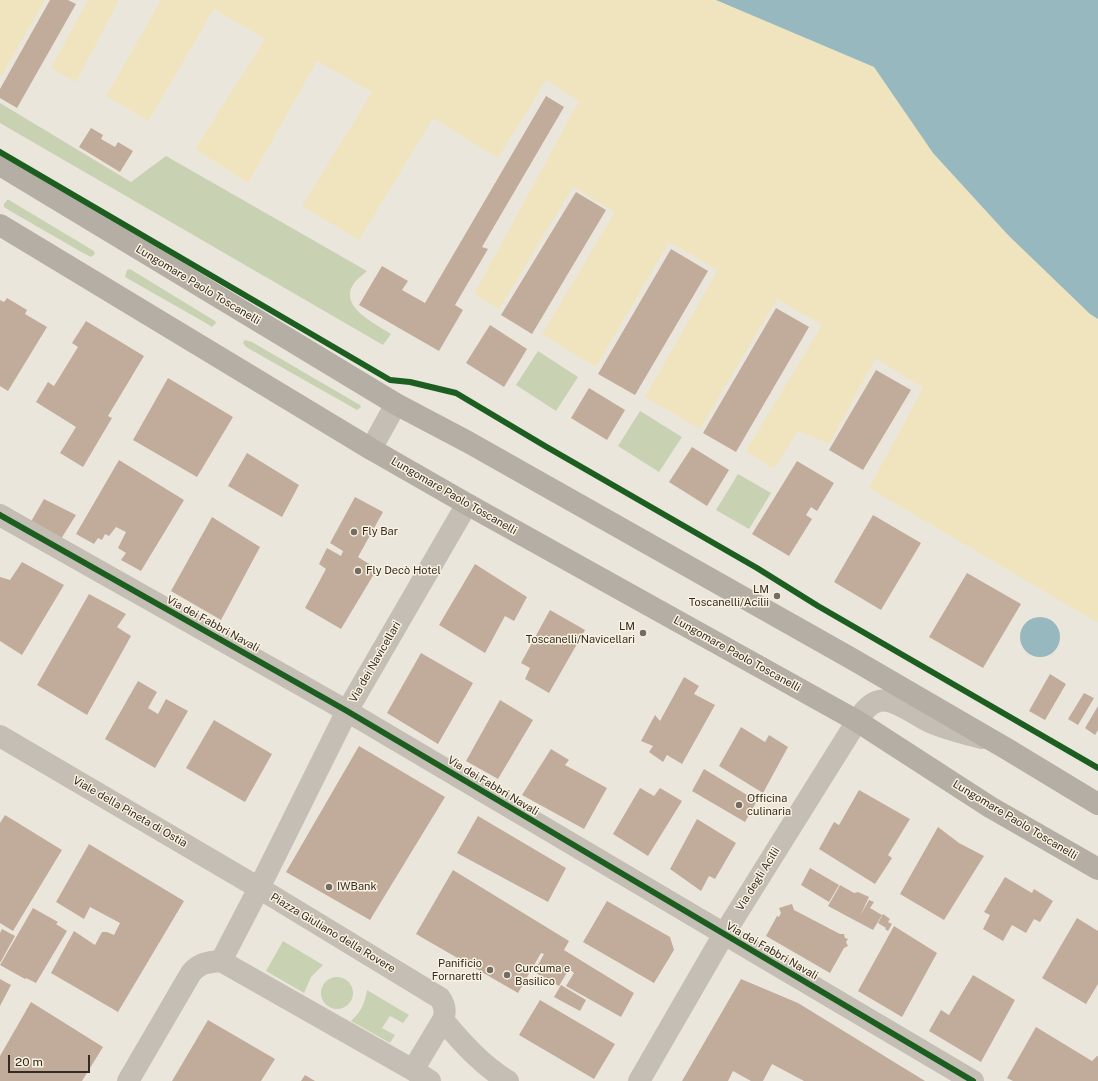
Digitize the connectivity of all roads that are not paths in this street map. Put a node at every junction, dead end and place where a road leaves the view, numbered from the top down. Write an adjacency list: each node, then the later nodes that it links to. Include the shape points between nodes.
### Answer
1 (0, 165): 3 (main road, Lungomare Paolo Toscanelli)
2 (0, 225): 4 (main road, Lungomare Paolo Toscanelli)
3 (396, 404): 4 (street); 10 (main road, Lungomare Paolo Toscanelli, via 820,640)
4 (371, 448): 5 (main road, Lungomare Paolo Toscanelli)
5 (467, 504): 7 (street, Via dei Navicellari); 8 (main road, Lungomare Paolo Toscanelli)
6 (0, 515): 7 (street, Via dei Fabbri Navali)
7 (347, 711): 13 (street, Via dei Navicellari); 14 (street, Via dei Fabbri Navali)
8 (857, 721): 10 (street, Via degli Acilii, via 872,703 884,700 896,703 943,727); 12 (main road, Lungomare Paolo Toscanelli, via 990,807); 14 (street, Via degli Acilii)
9 (0, 736): 13 (street, Viale della Pineta di Ostia)
10 (992, 740): 11 (main road, Lungomare Paolo Toscanelli)
11 (1098, 804)
12 (1098, 869)
13 (259, 888): 15 (street, Piazza Giuliano della Rovere); 16 (street, Piazza Giuliano della Rovere, via 435,994 445,1006)
14 (724, 934): 20 (street, Via degli Acilii); 21 (street, Via dei Fabbri Navali)
15 (221, 961): 17 (street); 18 (street, via 203,963 191,973)
16 (443, 1020): 17 (street); 19 (street, via 472,1054)
17 (422, 1076)
18 (128, 1081)
19 (508, 1081)
20 (639, 1081)
21 (973, 1081)

